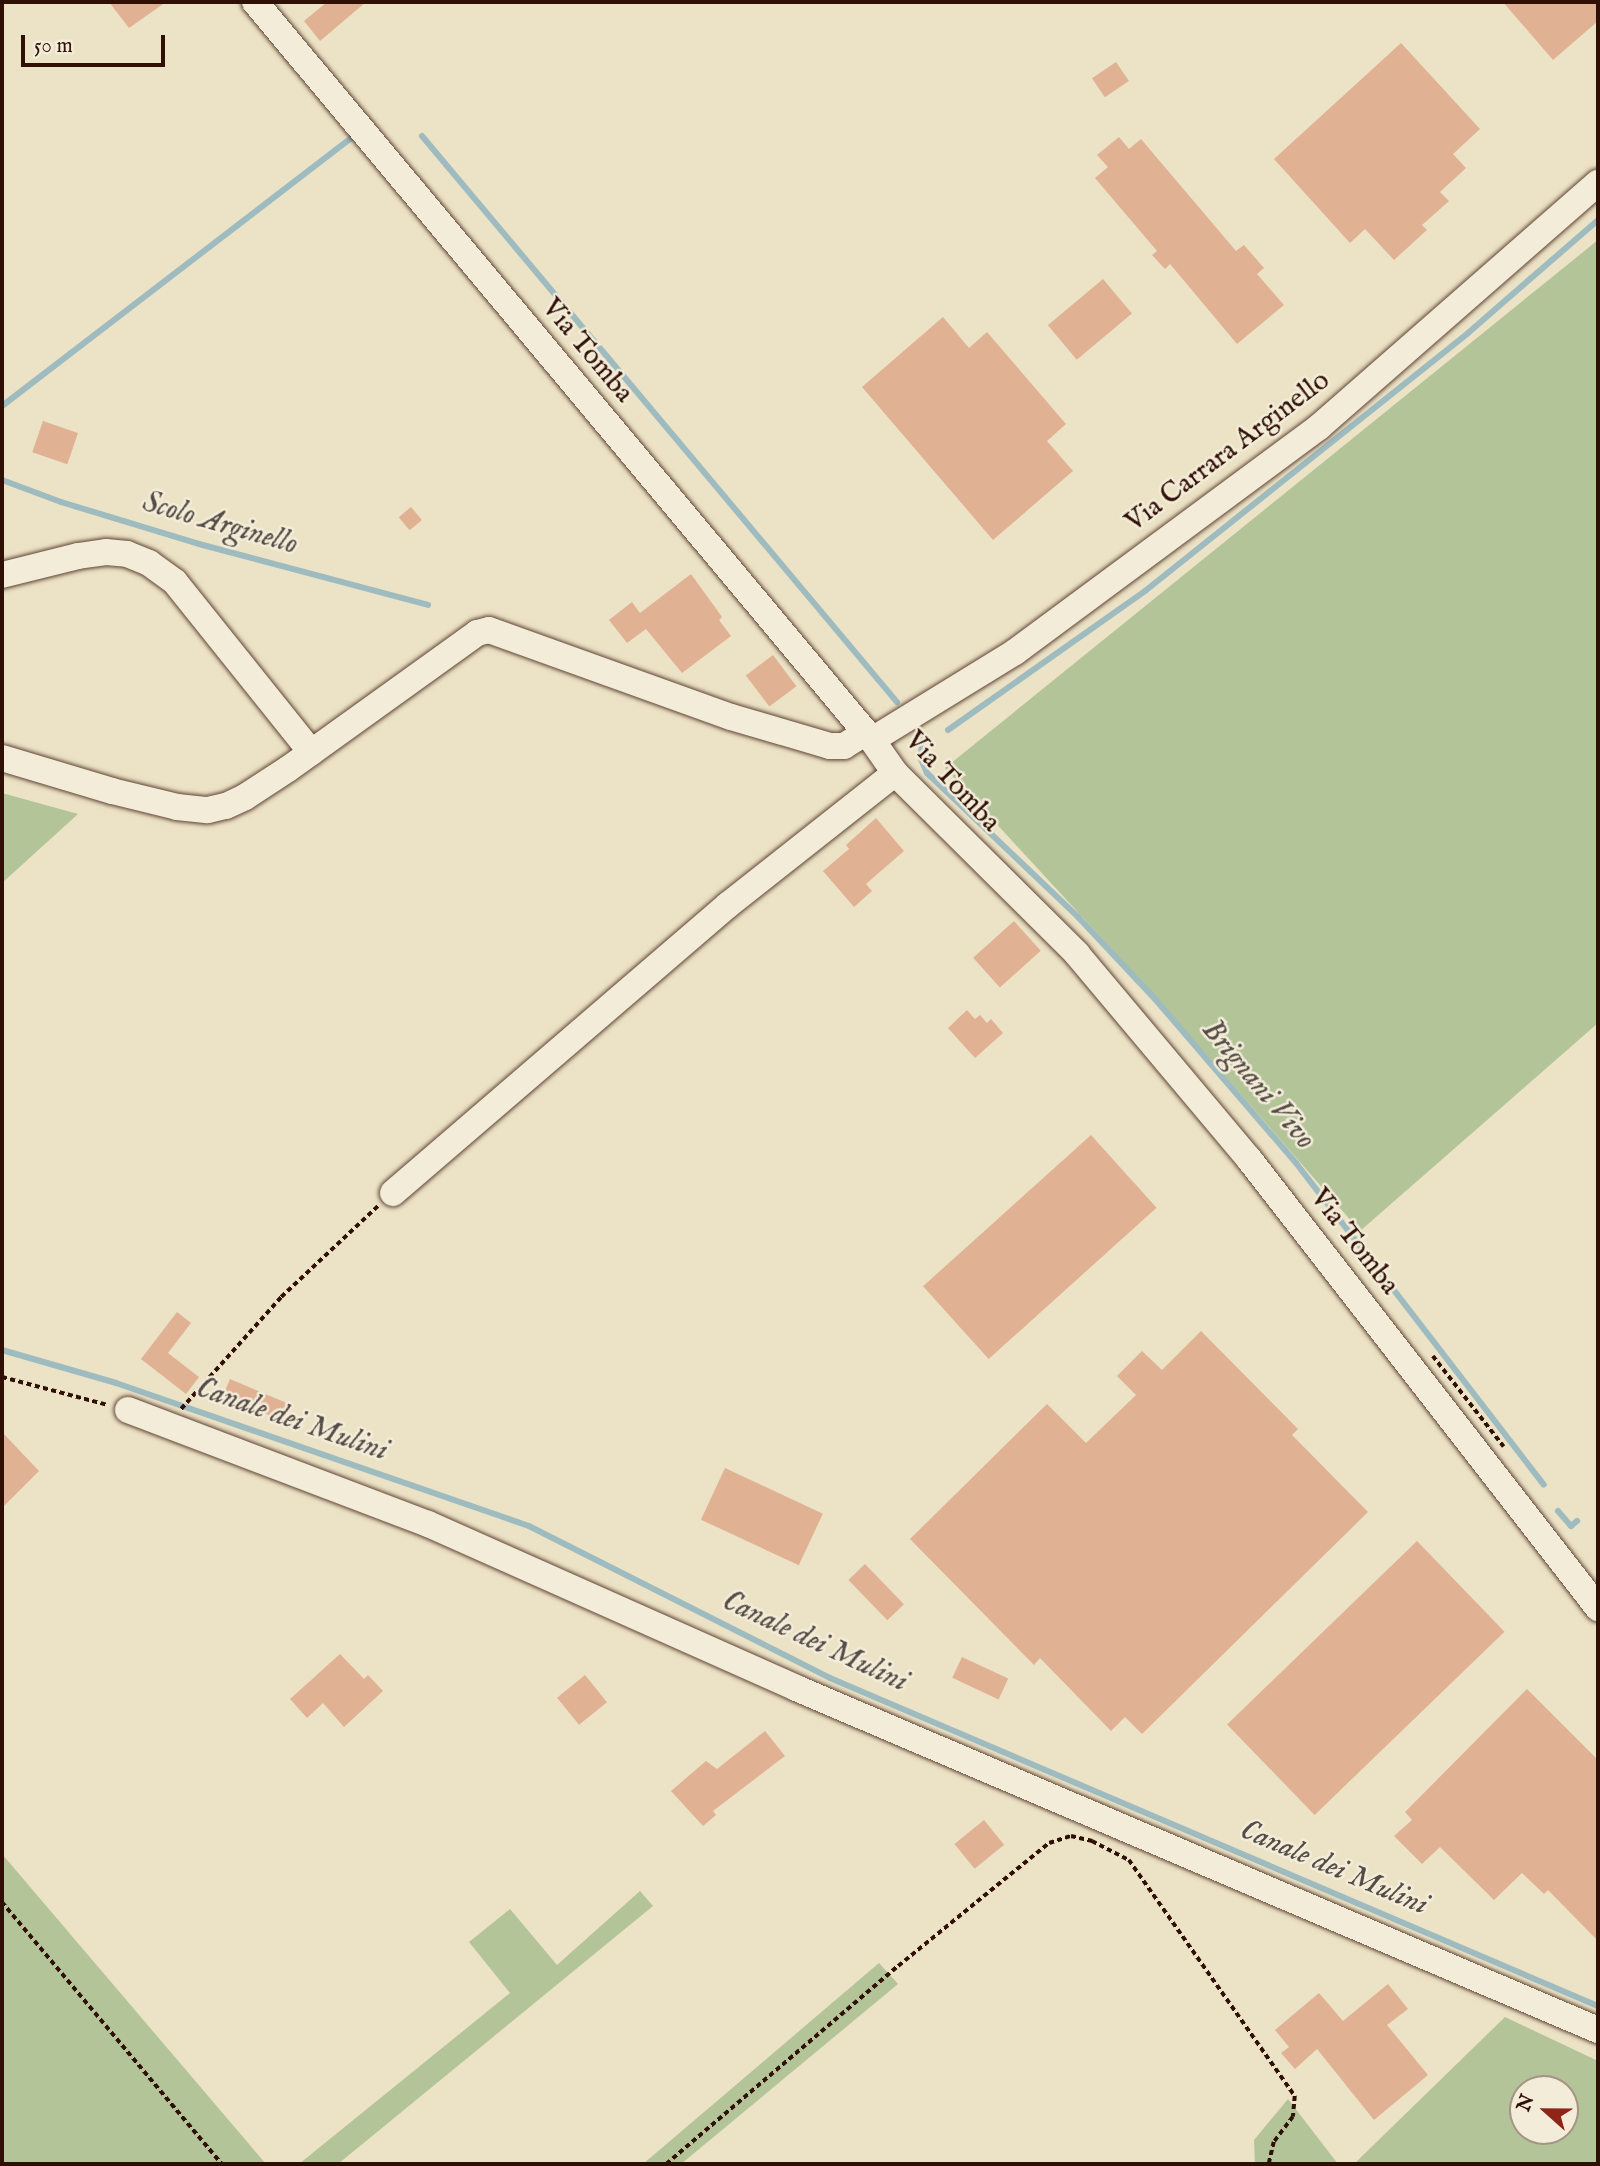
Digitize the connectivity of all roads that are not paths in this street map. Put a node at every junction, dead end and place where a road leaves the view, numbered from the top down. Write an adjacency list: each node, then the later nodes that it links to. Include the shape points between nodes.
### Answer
1 (256, 2): 4 (street, Via Tomba)
2 (1598, 183): 4 (street, Via Carrara Arginello, via 1319,428 1015,652)
3 (2, 575): 5 (street, via 106,552 149,563 174,582)
4 (869, 736): 5 (street, Via Carrara Arginello, via 830,746 489,630 477,633); 7 (street, Via Tomba)
5 (312, 752): 6 (street, via 245,797 208,810 112,792)
6 (2, 758)
7 (895, 772): 8 (street, via 728,905); 10 (street, Via Tomba, via 1077,954 1110,993 1249,1159)
8 (393, 1193)
9 (128, 1410): 11 (street, via 428,1524 835,1705)
10 (1598, 1608)
11 (1598, 2030)

